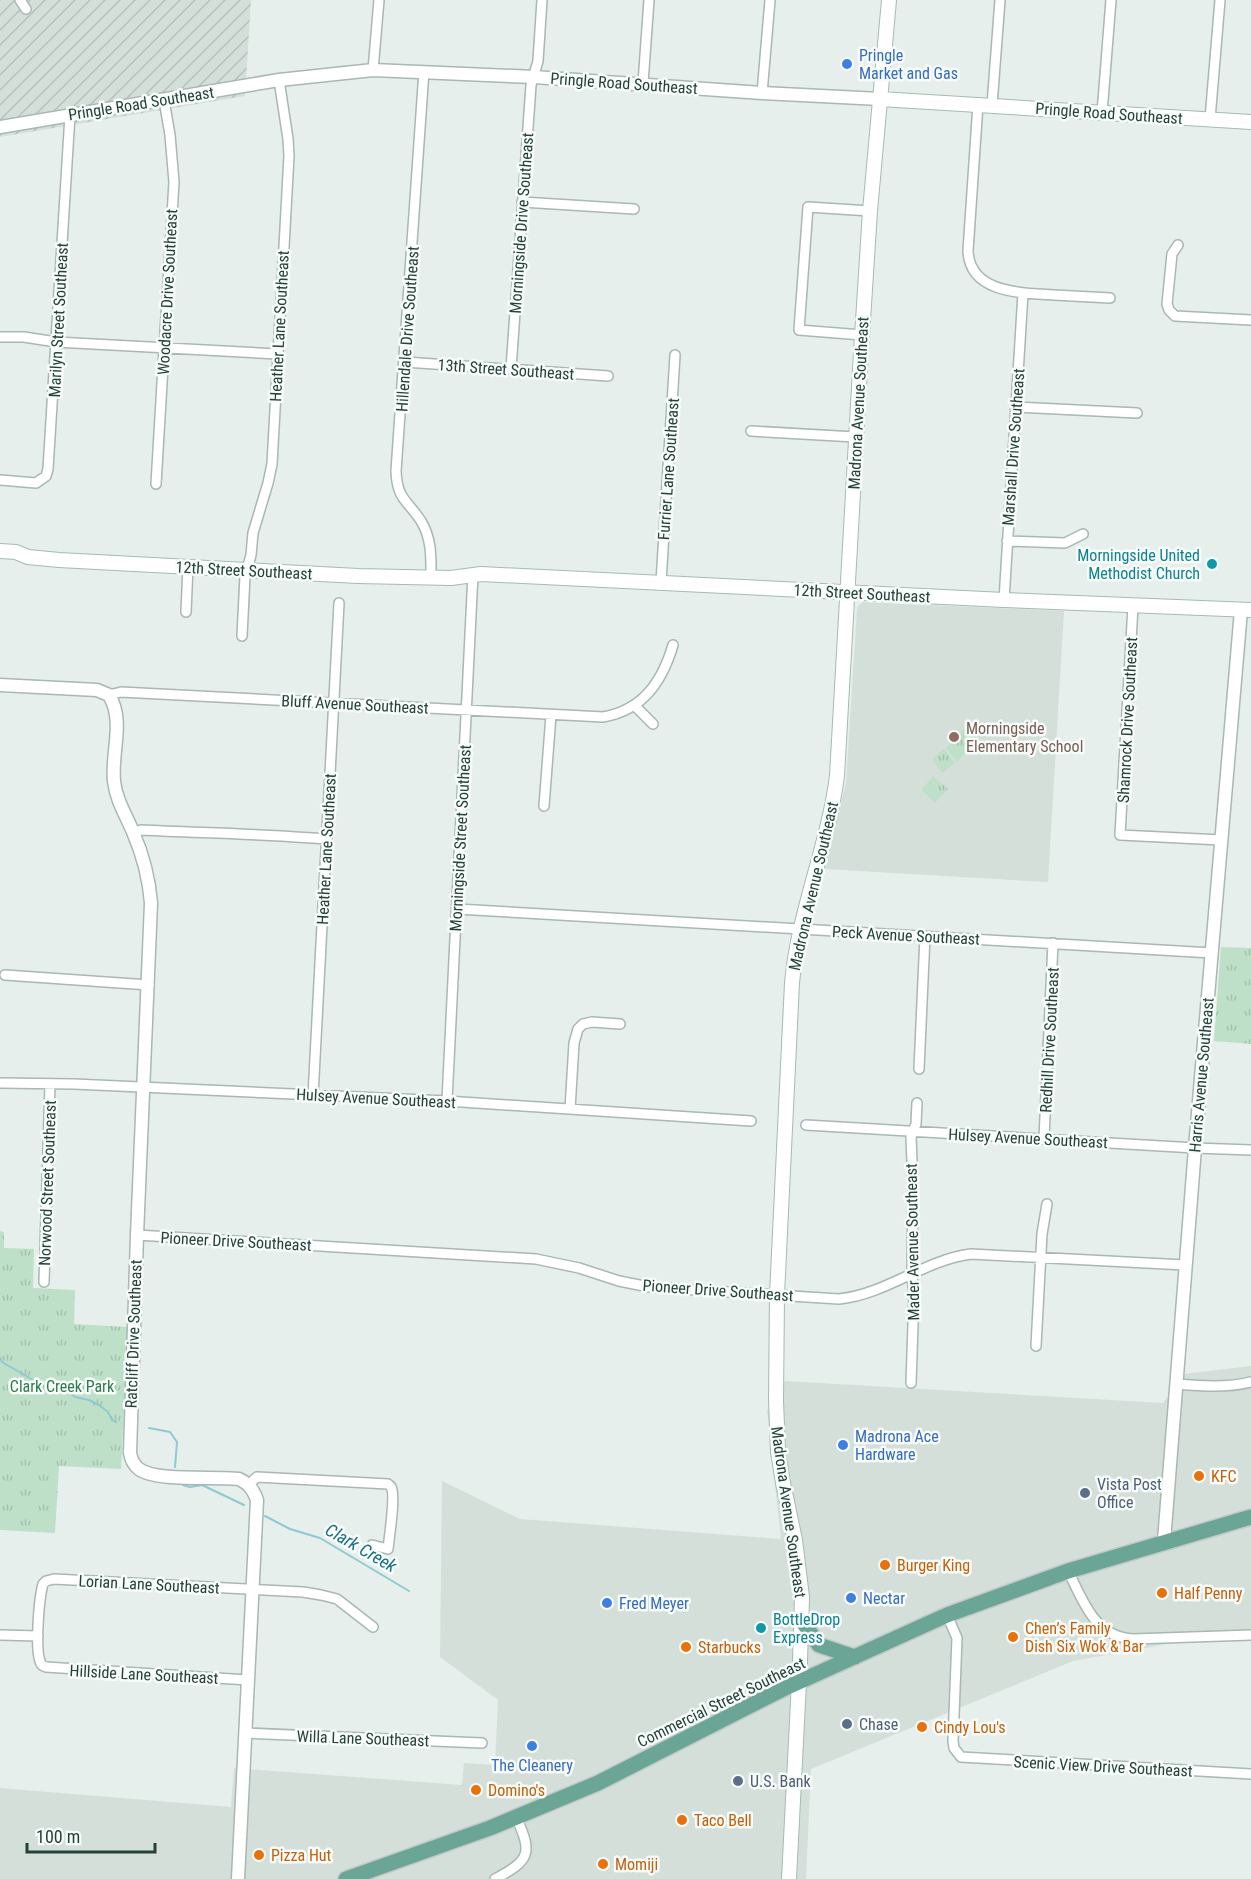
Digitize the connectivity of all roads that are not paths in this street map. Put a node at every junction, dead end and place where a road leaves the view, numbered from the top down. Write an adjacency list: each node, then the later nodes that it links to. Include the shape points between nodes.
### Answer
1 (20, 0): 10 (street)
2 (379, 0): 11 (street)
3 (542, 0): 13 (street, Morningside Drive Southeast)
4 (649, 0): 15 (street)
5 (770, 0): 16 (street)
6 (889, 0): 17 (main road, Madrona Avenue Southeast)
7 (1000, 0): 19 (street)
8 (1111, 0): 20 (street)
9 (1220, 0): 22 (street)
10 (26, 9)
11 (373, 70): 12 (street, Pringle Road Southeast); 14 (street, Pringle Road Southeast)
12 (424, 71): 13 (street, Pringle Road Southeast); 38 (street, Hillendale Drive Southeast)
13 (534, 77): 15 (street, Pringle Road Southeast); 25 (street, Morningside Drive Southeast)
14 (279, 80): 18 (street, Pringle Road Southeast); 36 (street, Heather Lane Southeast, via 289,156)
15 (643, 84): 16 (street, Pringle Road Southeast)
16 (762, 93): 17 (street, Pringle Road Southeast)
17 (880, 99): 19 (main road, Pringle Road Southeast); 27 (main road, Madrona Avenue Southeast)
18 (164, 100): 21 (street, Pringle Road Southeast); 35 (street, Woodacre Drive Southeast, via 174,182)
19 (985, 105): 20 (main road, Pringle Road Southeast); 29 (street, via 969,258 974,272 987,283)
20 (1102, 113): 22 (main road, Pringle Road Southeast)
21 (70, 115): 24 (street, Pringle Road Southeast); 34 (street, Marilyn Street Southeast)
22 (1210, 120): 23 (main road, Pringle Road Southeast)
23 (1251, 122)
24 (0, 127)
25 (522, 202): 26 (street); 39 (street, Morningside Drive Southeast)
26 (634, 209)
27 (870, 211): 32 (main road, Madrona Avenue Southeast); 32 (street, via 808,207 799,330)
28 (1179, 245): 31 (street, via 1171,257 1167,304 1172,313)
29 (1023, 293): 30 (street); 41 (street, Marshall Drive Southeast)
30 (1110, 298)
31 (1251, 320)
32 (862, 335): 44 (main road, Madrona Avenue Southeast)
33 (0, 337): 34 (street)
34 (56, 342): 35 (street); 45 (street, Marilyn Street Southeast, via 46,476 36,483)
35 (164, 347): 36 (street); 46 (street, Woodacre Drive Southeast)
36 (278, 354): 51 (street, Heather Lane Southeast, via 272,464)
37 (675, 355): 55 (street, Furrier Lane Southeast)
38 (405, 362): 39 (street, 13th Street Southeast); 53 (street, Hillendale Drive Southeast, via 396,485 427,533)
39 (511, 369): 40 (street, 13th Street Southeast)
40 (608, 376)
41 (1015, 407): 42 (street); 48 (street, Marshall Drive Southeast)
42 (1137, 413)
43 (751, 431): 44 (street)
44 (855, 437): 56 (main road, Madrona Avenue Southeast)
45 (0, 480)
46 (156, 484)
47 (1083, 534): 48 (street, via 1065,543)
48 (1007, 541): 57 (street, Marshall Drive Southeast)
49 (0, 551): 50 (main road, 12th Street Southeast)
50 (16, 552): 51 (main road, 12th Street Southeast, via 28,549); 52 (main road, 12th Street Southeast, via 28,558)
51 (248, 566): 52 (main road, 12th Street Southeast); 53 (main road, 12th Street Southeast); 62 (street, Heather Lane Southeast)
52 (188, 567): 61 (street)
53 (431, 573): 54 (main road, 12th Street Southeast, via 452,569)
54 (473, 574): 55 (main road, 12th Street Southeast); 68 (street, Morningside Street Southeast)
55 (661, 582): 56 (main road, 12th Street Southeast)
56 (848, 592): 57 (main road, 12th Street Southeast); 76 (main road, Madrona Avenue Southeast, via 835,790)
57 (1004, 600): 59 (main road, 12th Street Southeast)
58 (339, 603): 66 (street, Heather Lane Southeast)
59 (1133, 606): 60 (main road, 12th Street Southeast); 74 (street, Shamrock Drive Southeast, via 1120,835)
60 (1246, 610): 74 (street, Harris Avenue Southeast)
61 (186, 612)
62 (242, 636)
63 (673, 645): 67 (street, Bluff Avenue Southeast, via 657,682)
64 (0, 685): 65 (street, Bluff Avenue Southeast, via 88,689)
65 (109, 695): 66 (street, Bluff Avenue Southeast, via 122,692); 72 (street, Ratcliff Drive Southeast, via 117,721 116,792)
66 (333, 702): 68 (street, Bluff Avenue Southeast); 73 (street, Heather Lane Southeast)
67 (635, 706): 69 (street, Bluff Avenue Southeast, via 603,717); 70 (street)
68 (466, 709): 69 (street, Bluff Avenue Southeast); 75 (street, Morningside Street Southeast)
69 (551, 715): 71 (street)
70 (653, 724)
71 (544, 806)
72 (133, 832): 73 (street); 81 (street, Ratcliff Drive Southeast, via 150,889)
73 (327, 839): 87 (street, Heather Lane Southeast)
74 (1221, 840): 79 (street, Harris Avenue Southeast)
75 (457, 909): 76 (street, Peck Avenue Southeast); 88 (street, Morningside Street Southeast)
76 (800, 929): 77 (street, Peck Avenue Southeast); 103 (main road, Madrona Avenue Southeast, via 792,983)
77 (925, 936): 78 (street, Peck Avenue Southeast); 83 (street)
78 (1053, 943): 79 (street, Peck Avenue Southeast); 94 (street, Redhill Drive Southeast)
79 (1212, 953): 95 (street, Harris Avenue Southeast)
80 (5, 975): 81 (street)
81 (149, 985): 86 (street, Ratcliff Drive Southeast)
82 (620, 1024): 90 (street, via 592,1022 578,1029)
83 (919, 1069)
84 (0, 1083): 85 (street, Hulsey Avenue Southeast)
85 (50, 1084): 86 (street, Hulsey Avenue Southeast); 102 (street, Norwood Street Southeast)
86 (144, 1087): 87 (street, Hulsey Avenue Southeast); 98 (street, Ratcliff Drive Southeast)
87 (313, 1096): 88 (street, Hulsey Avenue Southeast)
88 (447, 1101): 90 (street, Hulsey Avenue Southeast)
89 (917, 1103): 93 (street, Mader Avenue Southeast)
90 (570, 1109): 91 (street, Hulsey Avenue Southeast)
91 (751, 1121)
92 (806, 1125): 93 (street, Hulsey Avenue Southeast)
93 (913, 1131): 94 (street, Hulsey Avenue Southeast); 101 (street, Mader Avenue Southeast)
94 (1044, 1138): 95 (street, Hulsey Avenue Southeast)
95 (1195, 1148): 96 (street, Hulsey Avenue Southeast); 100 (street, Harris Avenue Southeast)
96 (1251, 1150)
97 (1047, 1204): 99 (street)
98 (137, 1235): 103 (street, Pioneer Drive Southeast, via 536,1259 649,1287); 108 (street, Ratcliff Drive Southeast, via 131,1459 140,1470 155,1475 228,1477)
99 (1041, 1257): 100 (street, Pioneer Drive Southeast); 101 (street, Pioneer Drive Southeast, via 960,1255); 104 (street)
100 (1185, 1265): 107 (street, Harris Avenue Southeast)
101 (912, 1275): 103 (street, Pioneer Drive Southeast, via 854,1298); 105 (street, Mader Avenue Southeast)
102 (44, 1282)
103 (777, 1295): 115 (main road, Madrona Avenue Southeast, via 777,1429 799,1568)
104 (1036, 1346)
105 (911, 1383)
106 (1251, 1383): 107 (street, via 1215,1387)
107 (1176, 1384): 110 (street, Harris Avenue Southeast)
108 (249, 1484): 111 (street, via 257,1477 388,1484 392,1491 388,1549); 113 (street, via 257,1500)
109 (1251, 1517): 110 (main road, Commercial Street Southeast)
110 (1164, 1541): 112 (main road, Commercial Street Southeast)
111 (372, 1545)
112 (1068, 1570): 114 (main road, Commercial Street Southeast); 118 (street, via 1092,1617 1112,1635 1133,1639)
113 (253, 1589): 116 (street, Lorian Lane Southeast, via 321,1594 337,1599); 119 (street, Lorian Lane Southeast, via 55,1579 46,1581 42,1588); 121 (street)
114 (947, 1615): 120 (main road, Commercial Street Southeast); 125 (street, Scenic View Drive Southeast, via 957,1638 953,1741 961,1756)
115 (802, 1621): 120 (main road, via 819,1645); 122 (main road, Madrona Avenue Southeast)
116 (373, 1627)
117 (0, 1635): 119 (street)
118 (1251, 1635)
119 (38, 1636): 121 (street, Hillside Lane Southeast, via 42,1665 51,1668)
120 (855, 1657): 122 (main road, Commercial Street Southeast)
121 (248, 1680): 123 (street)
122 (799, 1682): 126 (main road, Commercial Street Southeast, via 598,1783); 130 (main road, Madrona Avenue Southeast)
123 (245, 1733): 124 (street, Willa Lane Southeast); 127 (street)
124 (482, 1743)
125 (1251, 1774)
126 (516, 1817): 128 (main road, Commercial Street Southeast); 129 (street, via 527,1852 517,1866)
127 (238, 1879)
128 (346, 1879)
129 (495, 1879)
130 (789, 1879)

